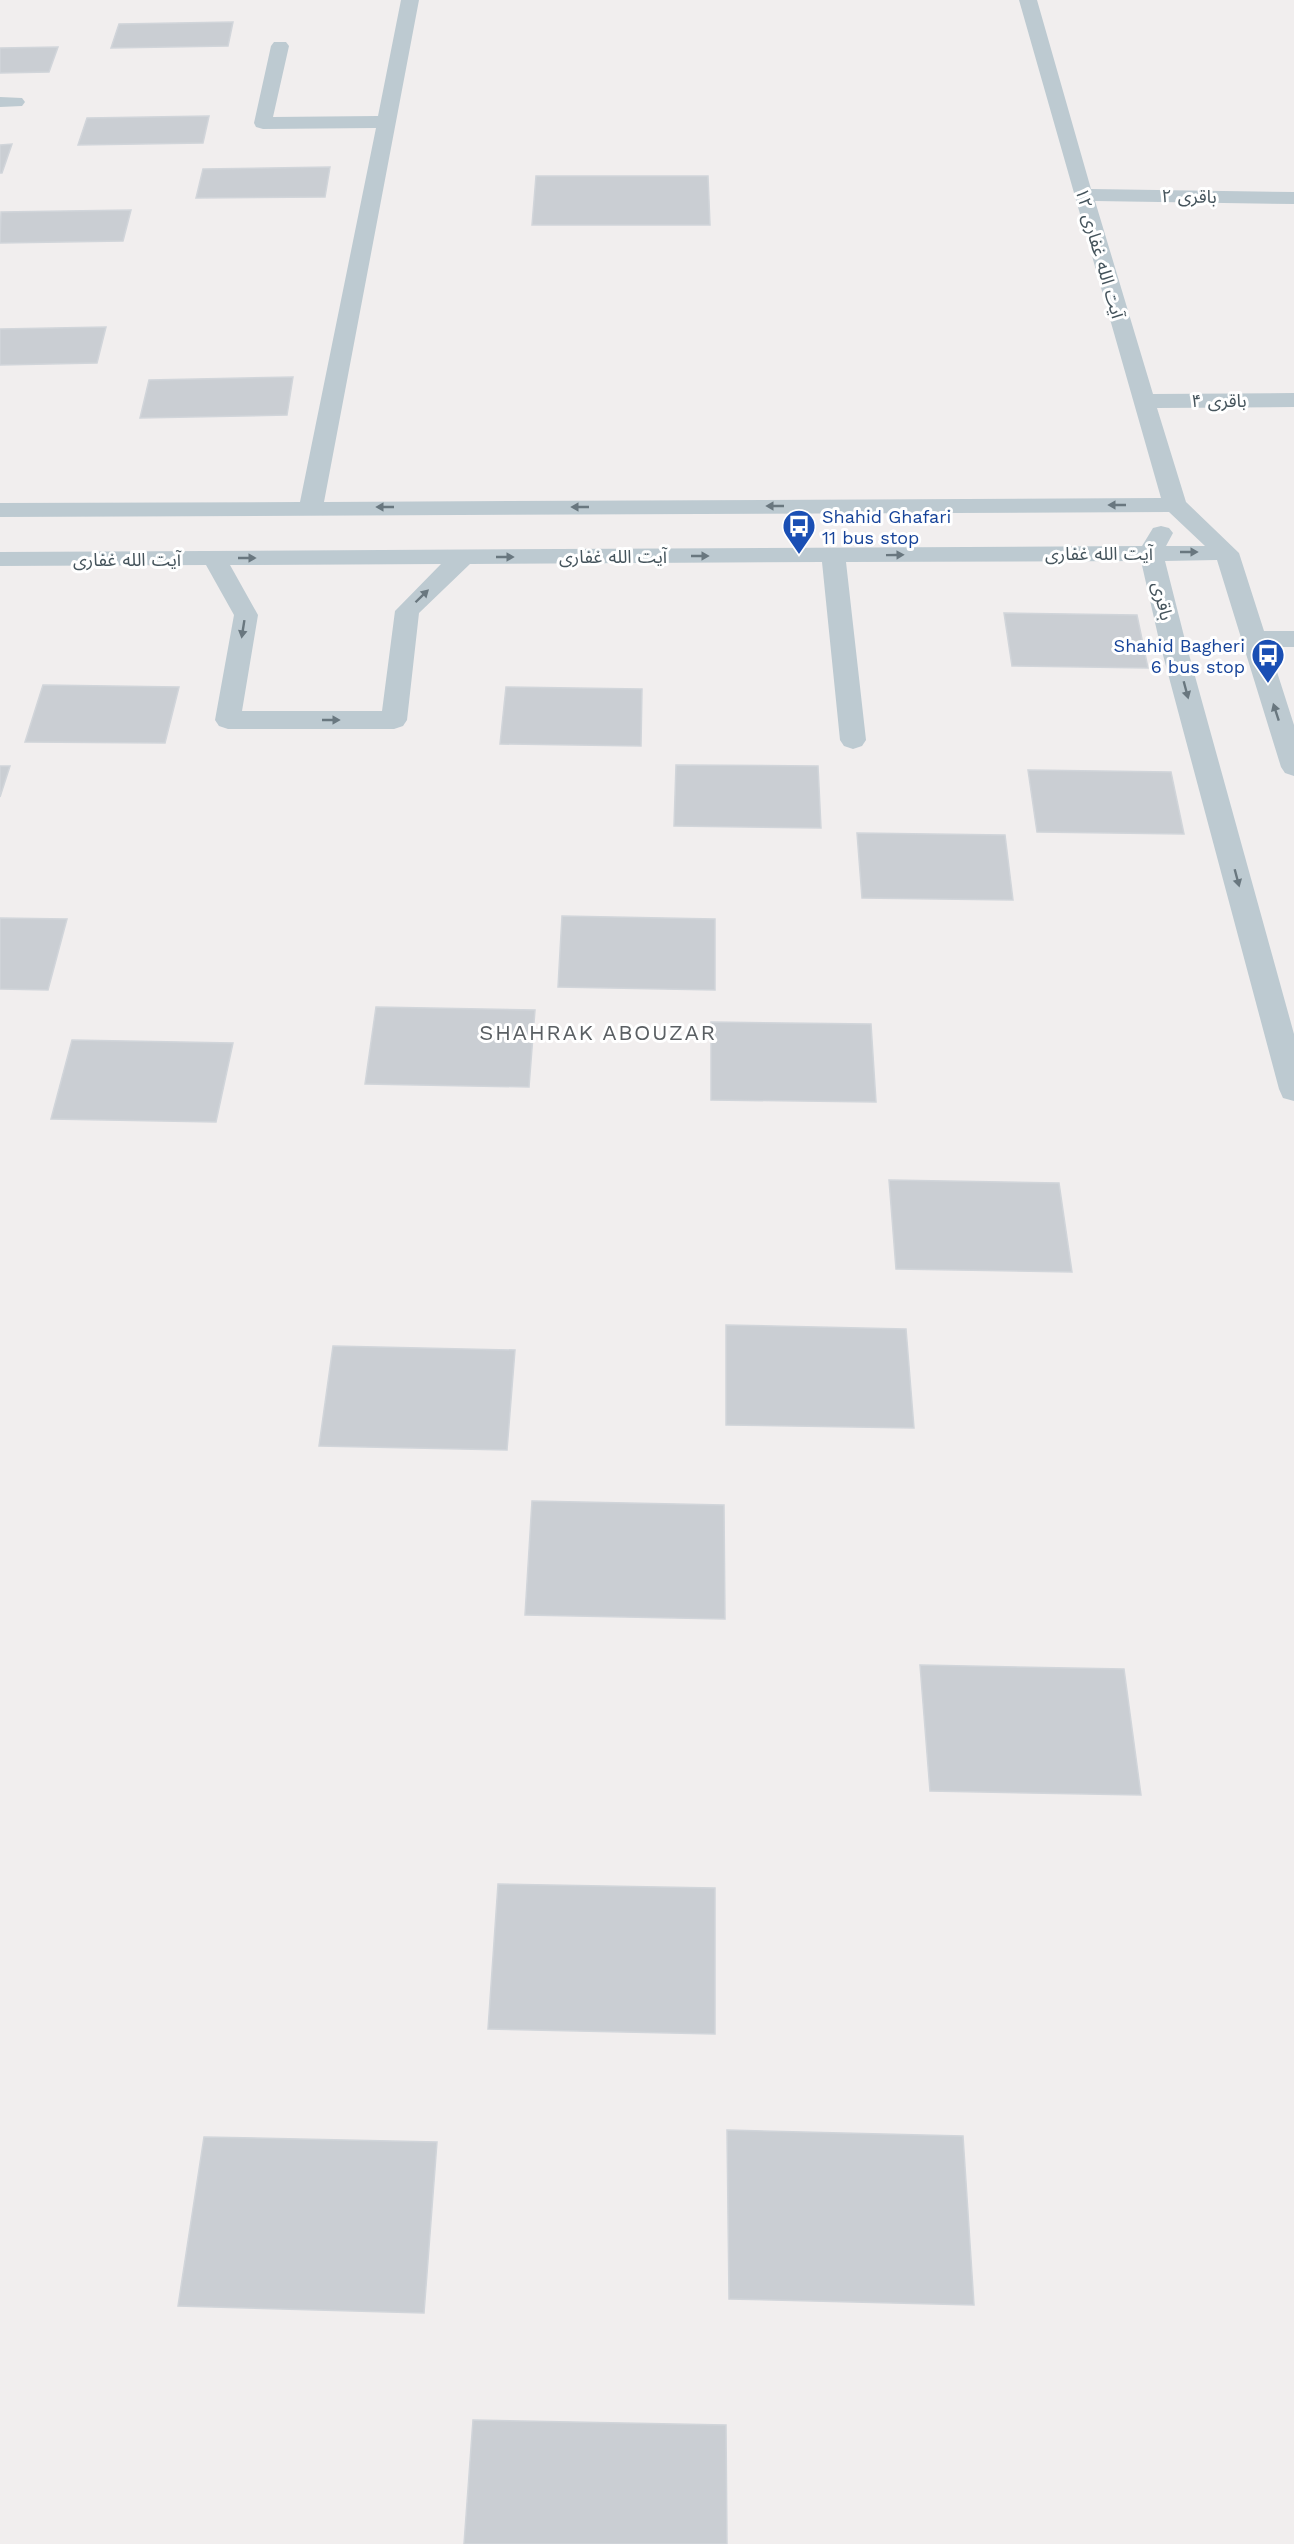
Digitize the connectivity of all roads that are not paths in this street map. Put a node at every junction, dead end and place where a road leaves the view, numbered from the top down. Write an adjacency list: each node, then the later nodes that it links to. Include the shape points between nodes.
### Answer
1 (410, 0): 4 (street)
2 (1028, 0): 5 (street, آیت الله غفاری ۱۲)
3 (280, 46): 4 (street, via 263,123)
4 (386, 122): 10 (street)
5 (1083, 195): 6 (street, باقری ۲); 8 (street, آیت الله غفاری ۱۲)
6 (1294, 198)
7 (1294, 400): 8 (street, باقری ۴)
8 (1144, 401): 9 (street, آیت الله غفاری ۱۲)
9 (1176, 505): 10 (street, one-way to 10); 12 (street, باقری); 13 (street)
10 (311, 507): 11 (street)
11 (0, 510)
12 (1151, 552): 13 (street, آیت الله غفاری, one-way to 13); 14 (street, آیت الله غفاری, one-way to 12); 22 (street, باقری, one-way to 22)
13 (1227, 553): 18 (street)
14 (833, 555): 15 (street, آیت الله غفاری, one-way to 14); 20 (street)
15 (463, 557): 16 (street, آیت الله غفاری, one-way to 15); 16 (street, one-way to 15, via 246,615 228,720 394,720 407,611)
16 (214, 558): 17 (street, آیت الله غفاری)
17 (0, 559)
18 (1253, 639): 19 (street); 21 (street, one-way to 18)
19 (1294, 639)
20 (853, 740)
21 (1294, 767)
22 (1294, 1089)

